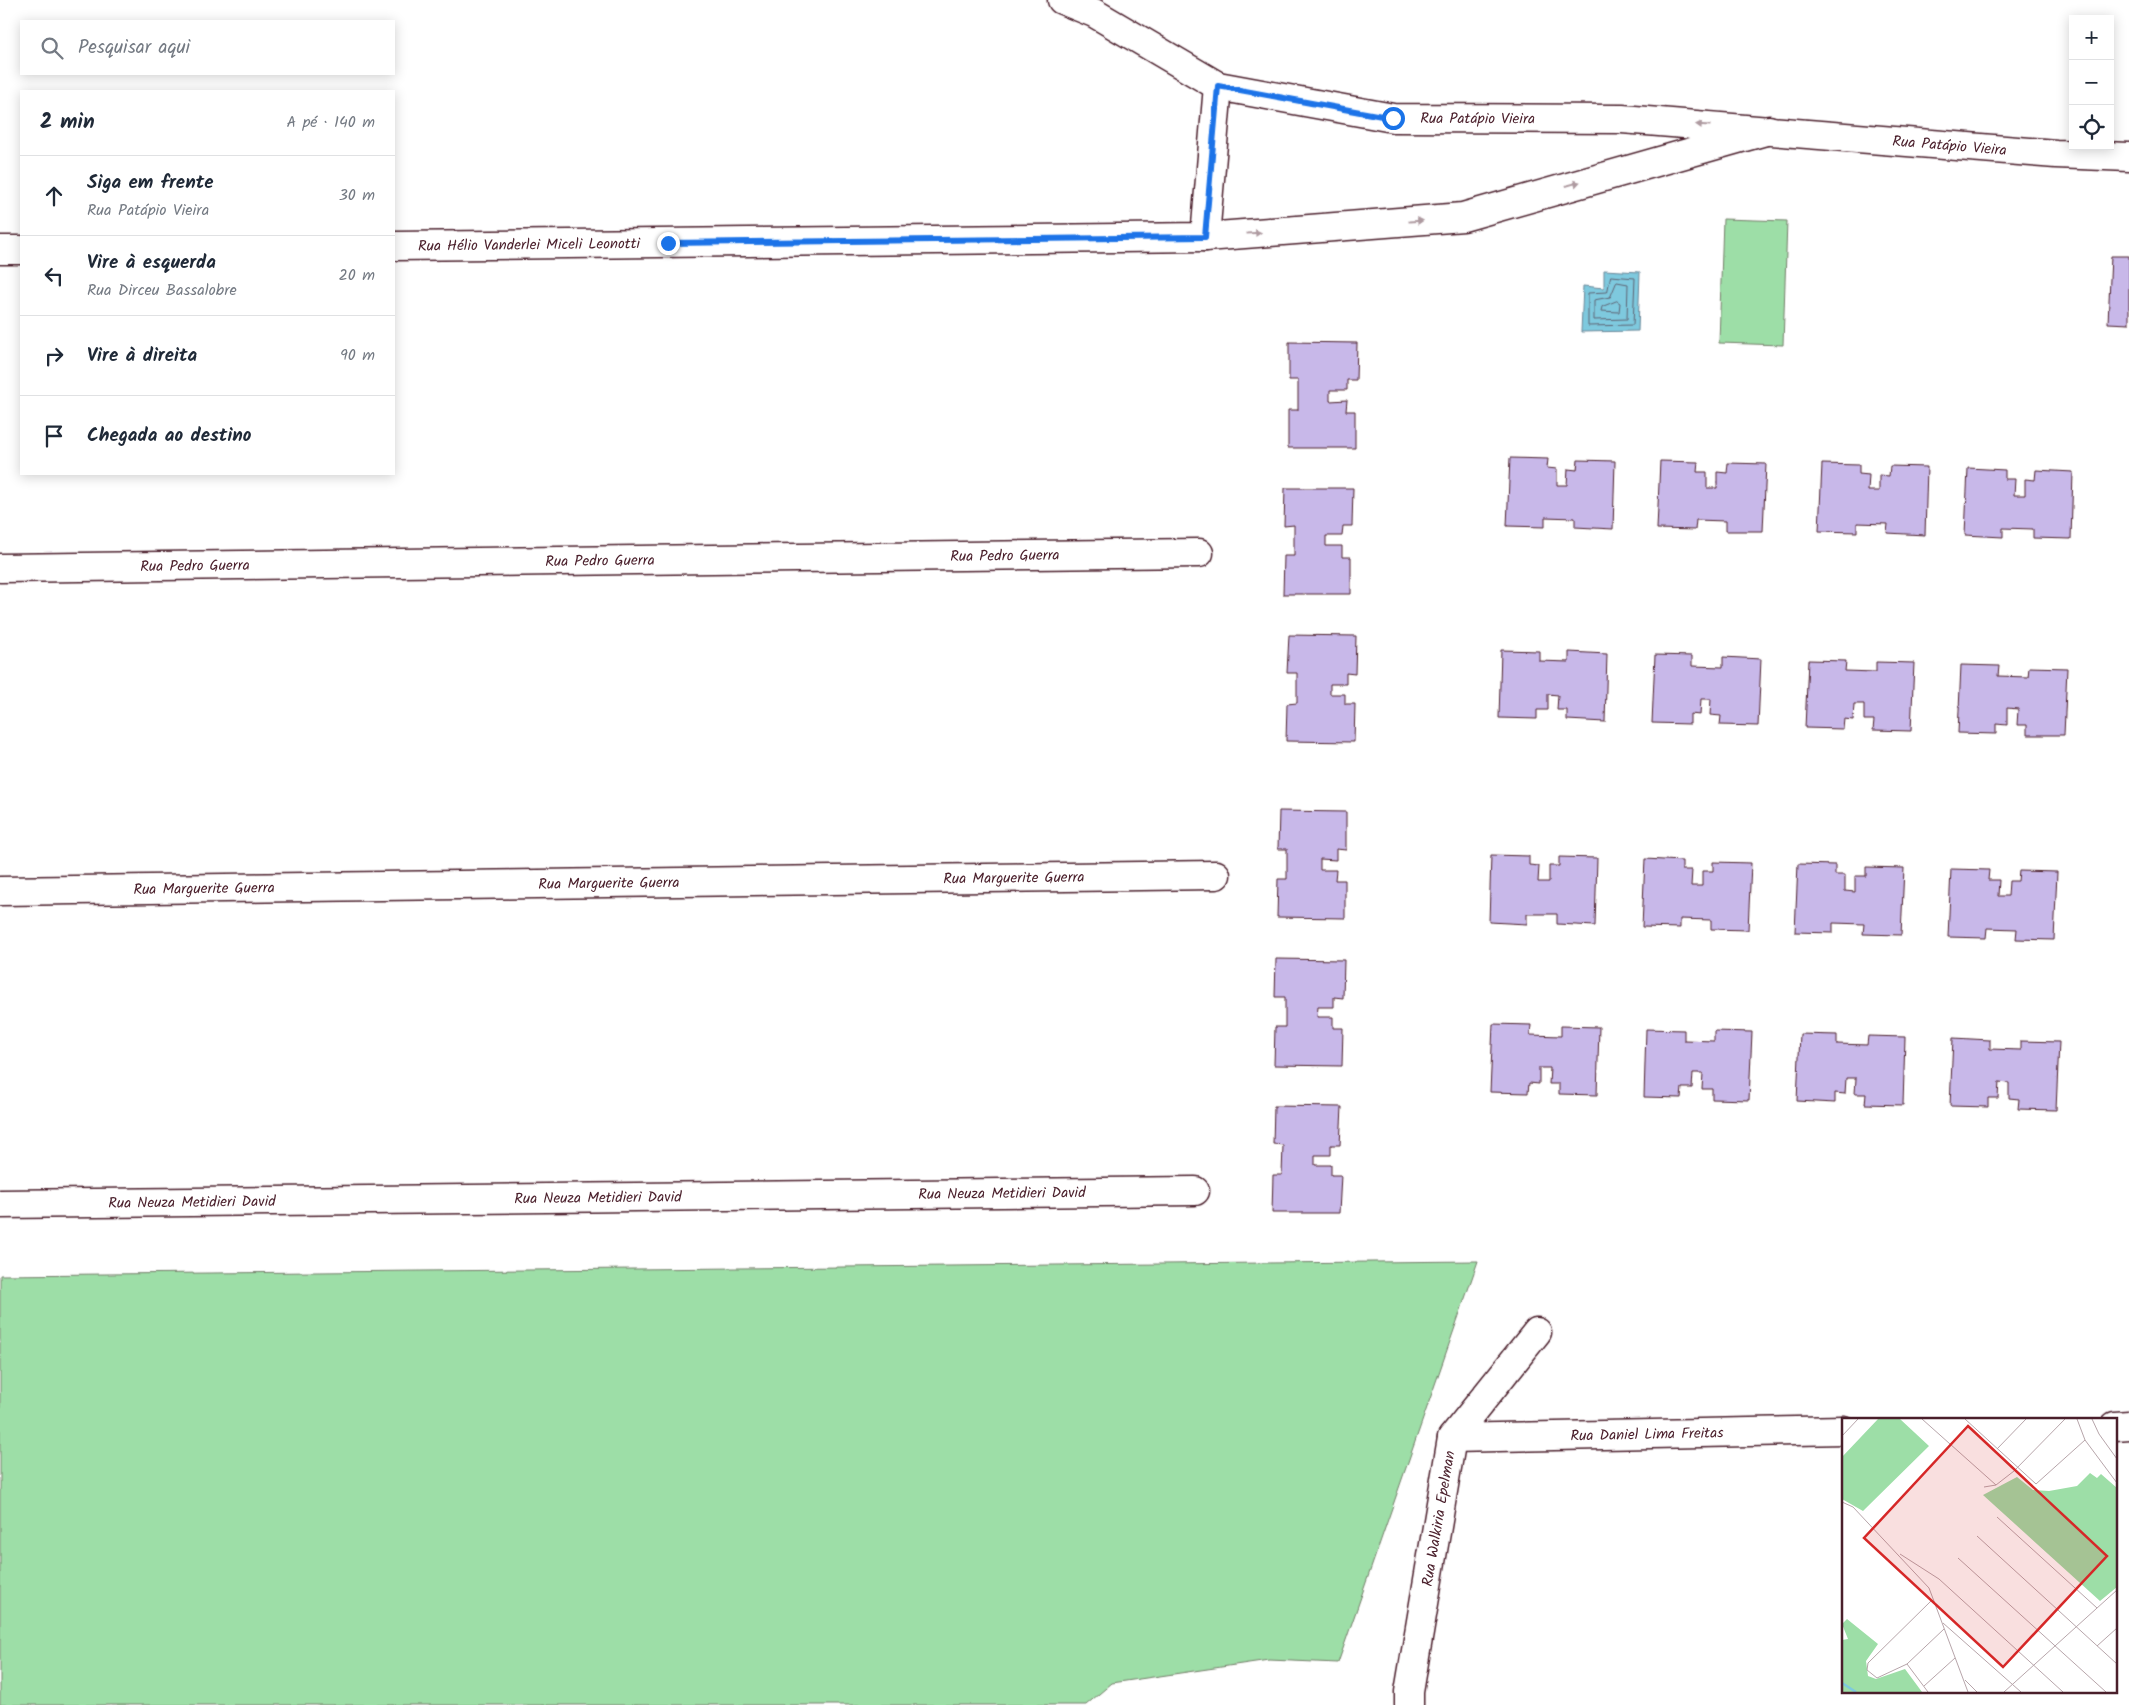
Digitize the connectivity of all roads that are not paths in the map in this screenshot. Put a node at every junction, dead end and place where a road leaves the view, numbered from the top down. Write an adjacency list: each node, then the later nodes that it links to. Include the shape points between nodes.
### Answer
1 (1062, 0): 2 (street, Rua Patápio Vieira)
2 (1095, 6): 3 (street, Rua Patápio Vieira)
3 (1218, 86): 4 (street, Rua Patápio Vieira, one-way to 3, via 1622,119 1393,118); 6 (street)
4 (1769, 130): 5 (street, Rua Patápio Vieira); 6 (street, Rua Patápio Vieira, one-way to 4, via 1463,217)
5 (2129, 157)
6 (1205, 237): 7 (street, Rua Hélio Vanderlei Miceli Leonotti)
7 (395, 246)
8 (0, 250): 9 (street)
9 (20, 250)
10 (1199, 554): 11 (street, Rua Pedro Guerra)
11 (0, 568)
12 (1216, 875): 13 (street, Rua Marguerite Guerra)
13 (0, 891)
14 (1195, 1190): 15 (street, Rua Neuza Metidieri David)
15 (0, 1204)
16 (1538, 1332): 20 (street, Rua Walkiria Epelman)
17 (2129, 1425): 18 (street)
18 (2116, 1426)
19 (1842, 1430): 20 (street, Rua Daniel Lima Freitas)
20 (1452, 1438): 21 (street, Rua Walkiria Epelman)
21 (1409, 1705)

